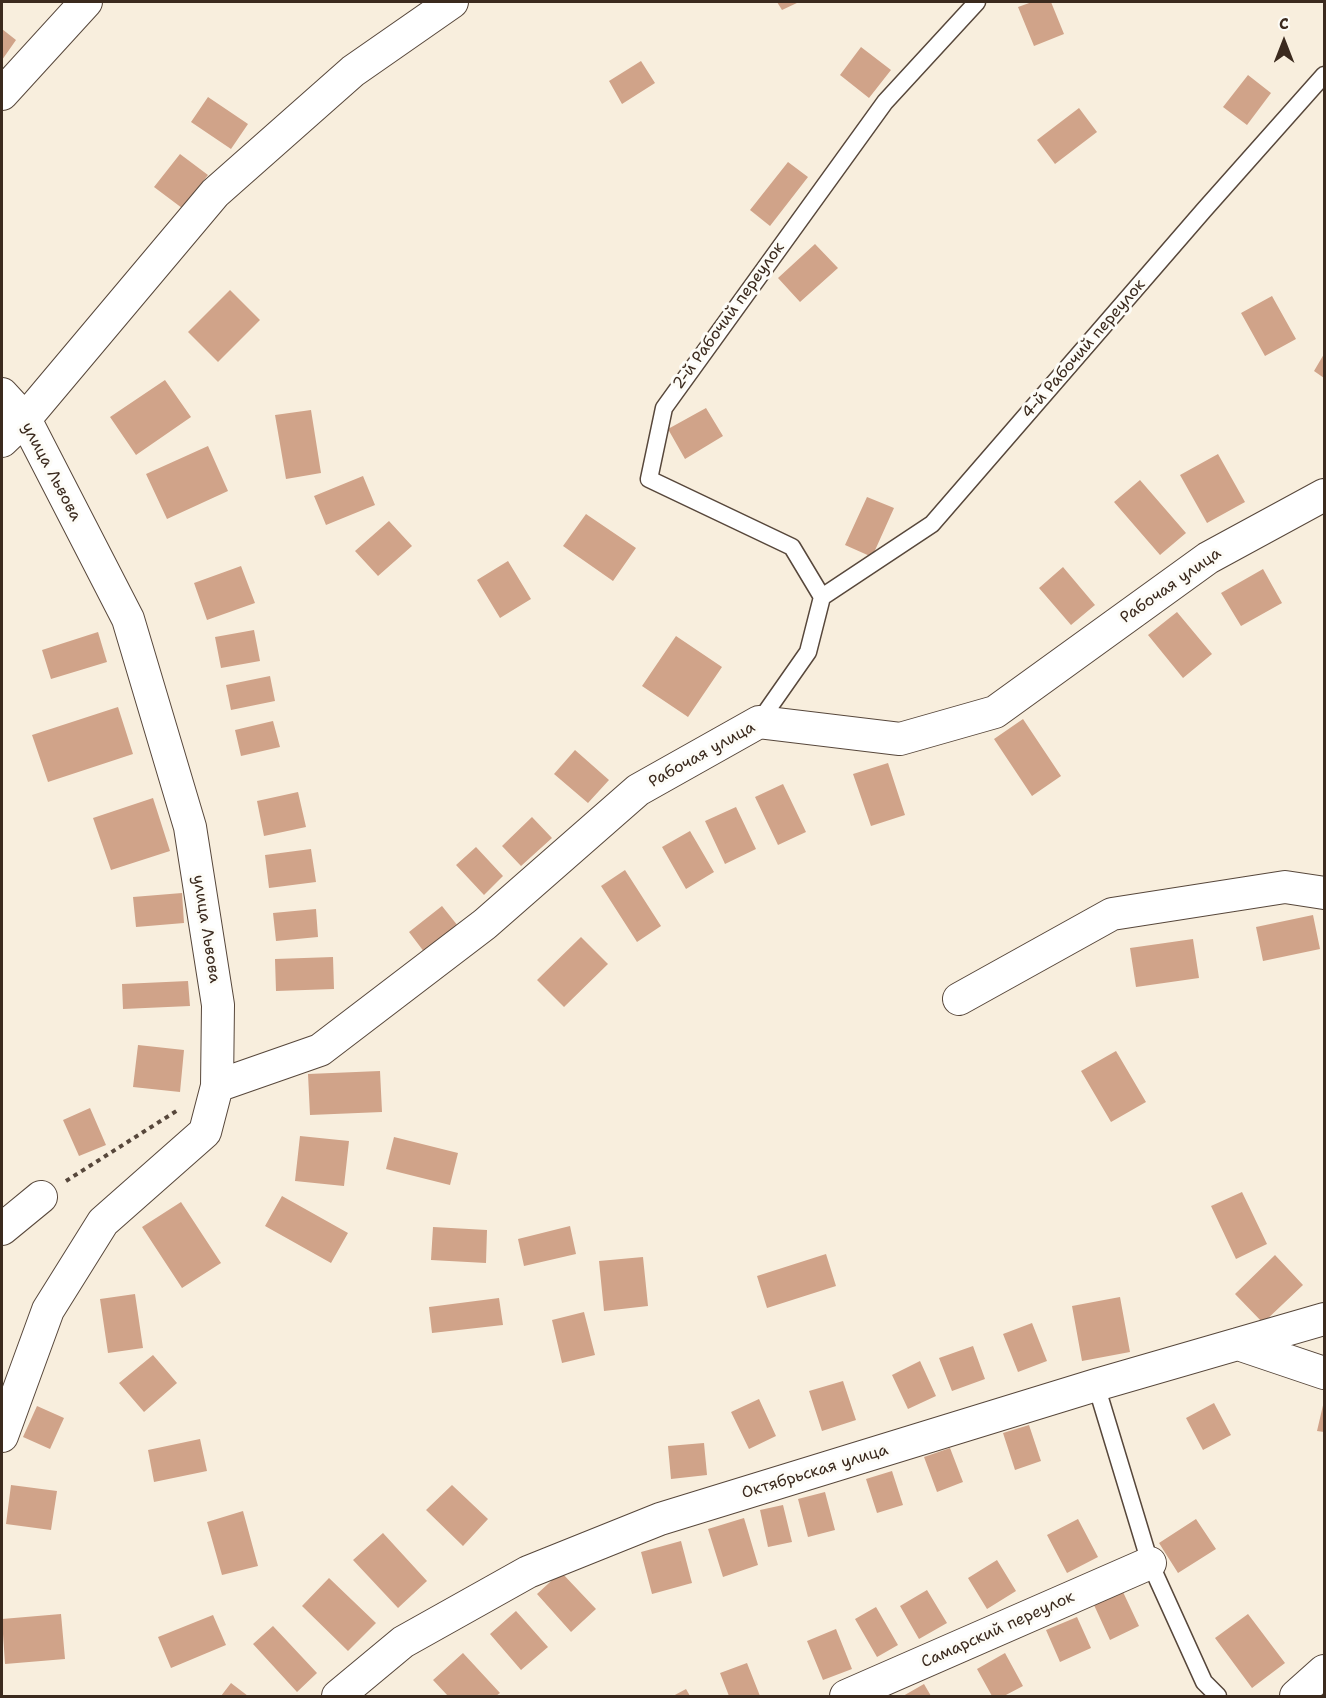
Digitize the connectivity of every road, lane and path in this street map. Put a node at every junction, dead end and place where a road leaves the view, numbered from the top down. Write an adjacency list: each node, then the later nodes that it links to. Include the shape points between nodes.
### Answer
1 (86, 2): 5 (street)
2 (452, 2): 7 (street, via 353,71 215,193)
3 (976, 2): 10 (lane, 2-й Рабочий переулок, via 885,102 664,408 649,479 792,548)
4 (1324, 75): 10 (lane, 4-й Рабочий переулок, via 932,524)
5 (2, 94)
6 (2, 394): 7 (street, улица Львова)
7 (25, 419): 8 (street); 14 (street, улица Львова, via 128,619 190,827 218,1005)
8 (2, 441)
9 (1324, 495): 11 (street, Рабочая улица, via 1208,558 995,712 900,739)
10 (822, 597): 11 (lane, via 808,652)
11 (759, 722): 14 (street, Рабочая улица, via 638,790 485,924 320,1050)
12 (1324, 893): 13 (street, via 1286,887 1112,914)
13 (959, 999)
14 (217, 1086): 15 (path); 21 (street, улица Львова, via 205,1132 103,1222 48,1310)
15 (41, 1197): 16 (street)
16 (2, 1229)
17 (1324, 1319): 18 (street, Октябрьская улица)
18 (1238, 1344): 19 (street); 20 (street, Октябрьская улица)
19 (1324, 1373)
20 (1096, 1385): 22 (lane); 23 (street, Октябрьская улица, via 660,1520 528,1572)
21 (2, 1436)
22 (1150, 1563): 27 (street, Самарский переулок); 28 (lane, via 1204,1682)
23 (403, 1642): 25 (street, Октябрьская улица); 26 (street)
24 (1324, 1671): 29 (street)
25 (338, 1696)
26 (374, 1696)
27 (846, 1696)
28 (1218, 1696)
29 (1296, 1696)

